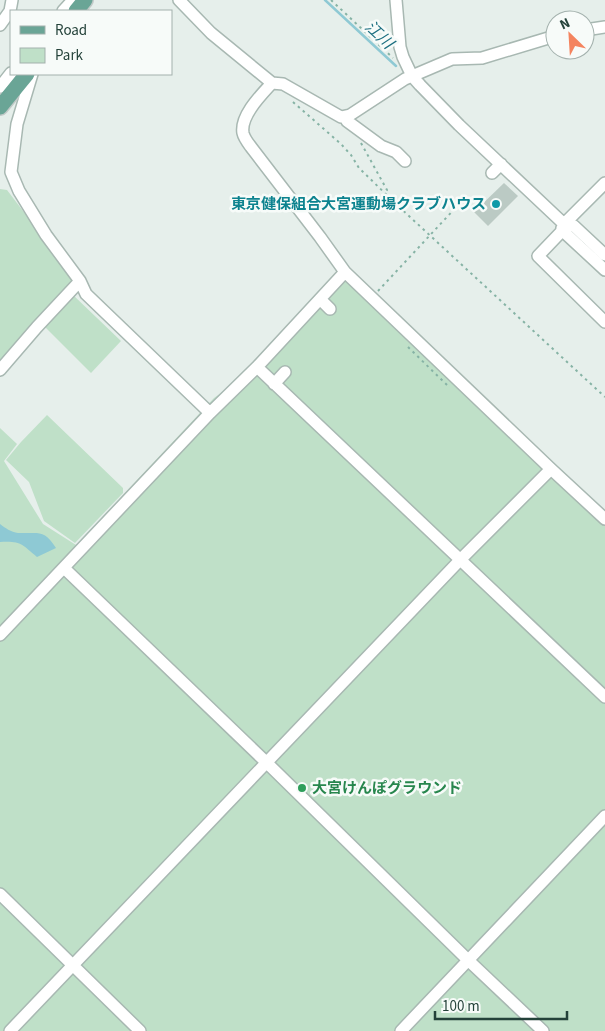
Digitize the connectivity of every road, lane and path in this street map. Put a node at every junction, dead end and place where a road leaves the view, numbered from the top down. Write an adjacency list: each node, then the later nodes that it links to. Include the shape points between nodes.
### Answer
1 (73, 0): 7 (street)
2 (85, 0): 8 (main road)
3 (179, 0): 16 (street, via 211,33)
4 (331, 0): 11 (path, via 394,58)
5 (396, 0): 11 (street)
6 (9, 4): 9 (street)
7 (64, 10)
8 (77, 10)
9 (0, 25)
10 (545, 39): 15 (street, via 482,58 452,59)
11 (403, 57): 15 (street)
12 (10, 74): 17 (street)
13 (26, 75): 19 (main road)
14 (32, 75): 33 (street, via 17,124 12,172 18,191)
15 (412, 76): 20 (street); 23 (street)
16 (272, 83): 20 (street, via 283,84); 32 (street, via 246,117 244,135)
17 (0, 88)
18 (292, 101): 26 (path, via 341,144 359,168)
19 (0, 107)
20 (345, 117): 21 (street)
21 (355, 127): 22 (street); 26 (path, via 353,130 387,190)
22 (405, 160)
23 (501, 164): 24 (street); 28 (street)
24 (492, 173)
25 (603, 188): 28 (street)
26 (385, 193): 29 (path)
27 (465, 202): 29 (path, via 460,203)
28 (563, 226): 30 (street, via 574,226); 31 (street, via 565,233); 37 (street, via 538,256)
29 (430, 235): 34 (path); 44 (path)
30 (605, 255)
31 (605, 270)
32 (345, 272): 34 (street); 35 (street)
33 (80, 281): 40 (street); 45 (street, via 86,294)
34 (372, 298): 46 (street)
35 (320, 299): 36 (street); 39 (street)
36 (330, 310)
37 (605, 322)
38 (406, 345): 43 (path)
39 (257, 368): 42 (street); 45 (street)
40 (0, 370)
41 (285, 372): 42 (street)
42 (274, 384): 48 (street)
43 (447, 385)
44 (605, 397)
45 (210, 414): 49 (street)
46 (551, 469): 47 (street); 48 (street)
47 (605, 519)
48 (460, 560): 51 (street); 52 (street)
49 (64, 568): 50 (street); 52 (street)
50 (0, 635)
51 (605, 697)
52 (267, 763): 55 (street); 56 (street)
53 (605, 816): 55 (street)
54 (0, 894): 56 (street)
55 (469, 961): 59 (street); 60 (street)
56 (73, 966): 57 (street); 58 (street)
57 (10, 1031)
58 (140, 1031)
59 (402, 1031)
60 (543, 1031)

